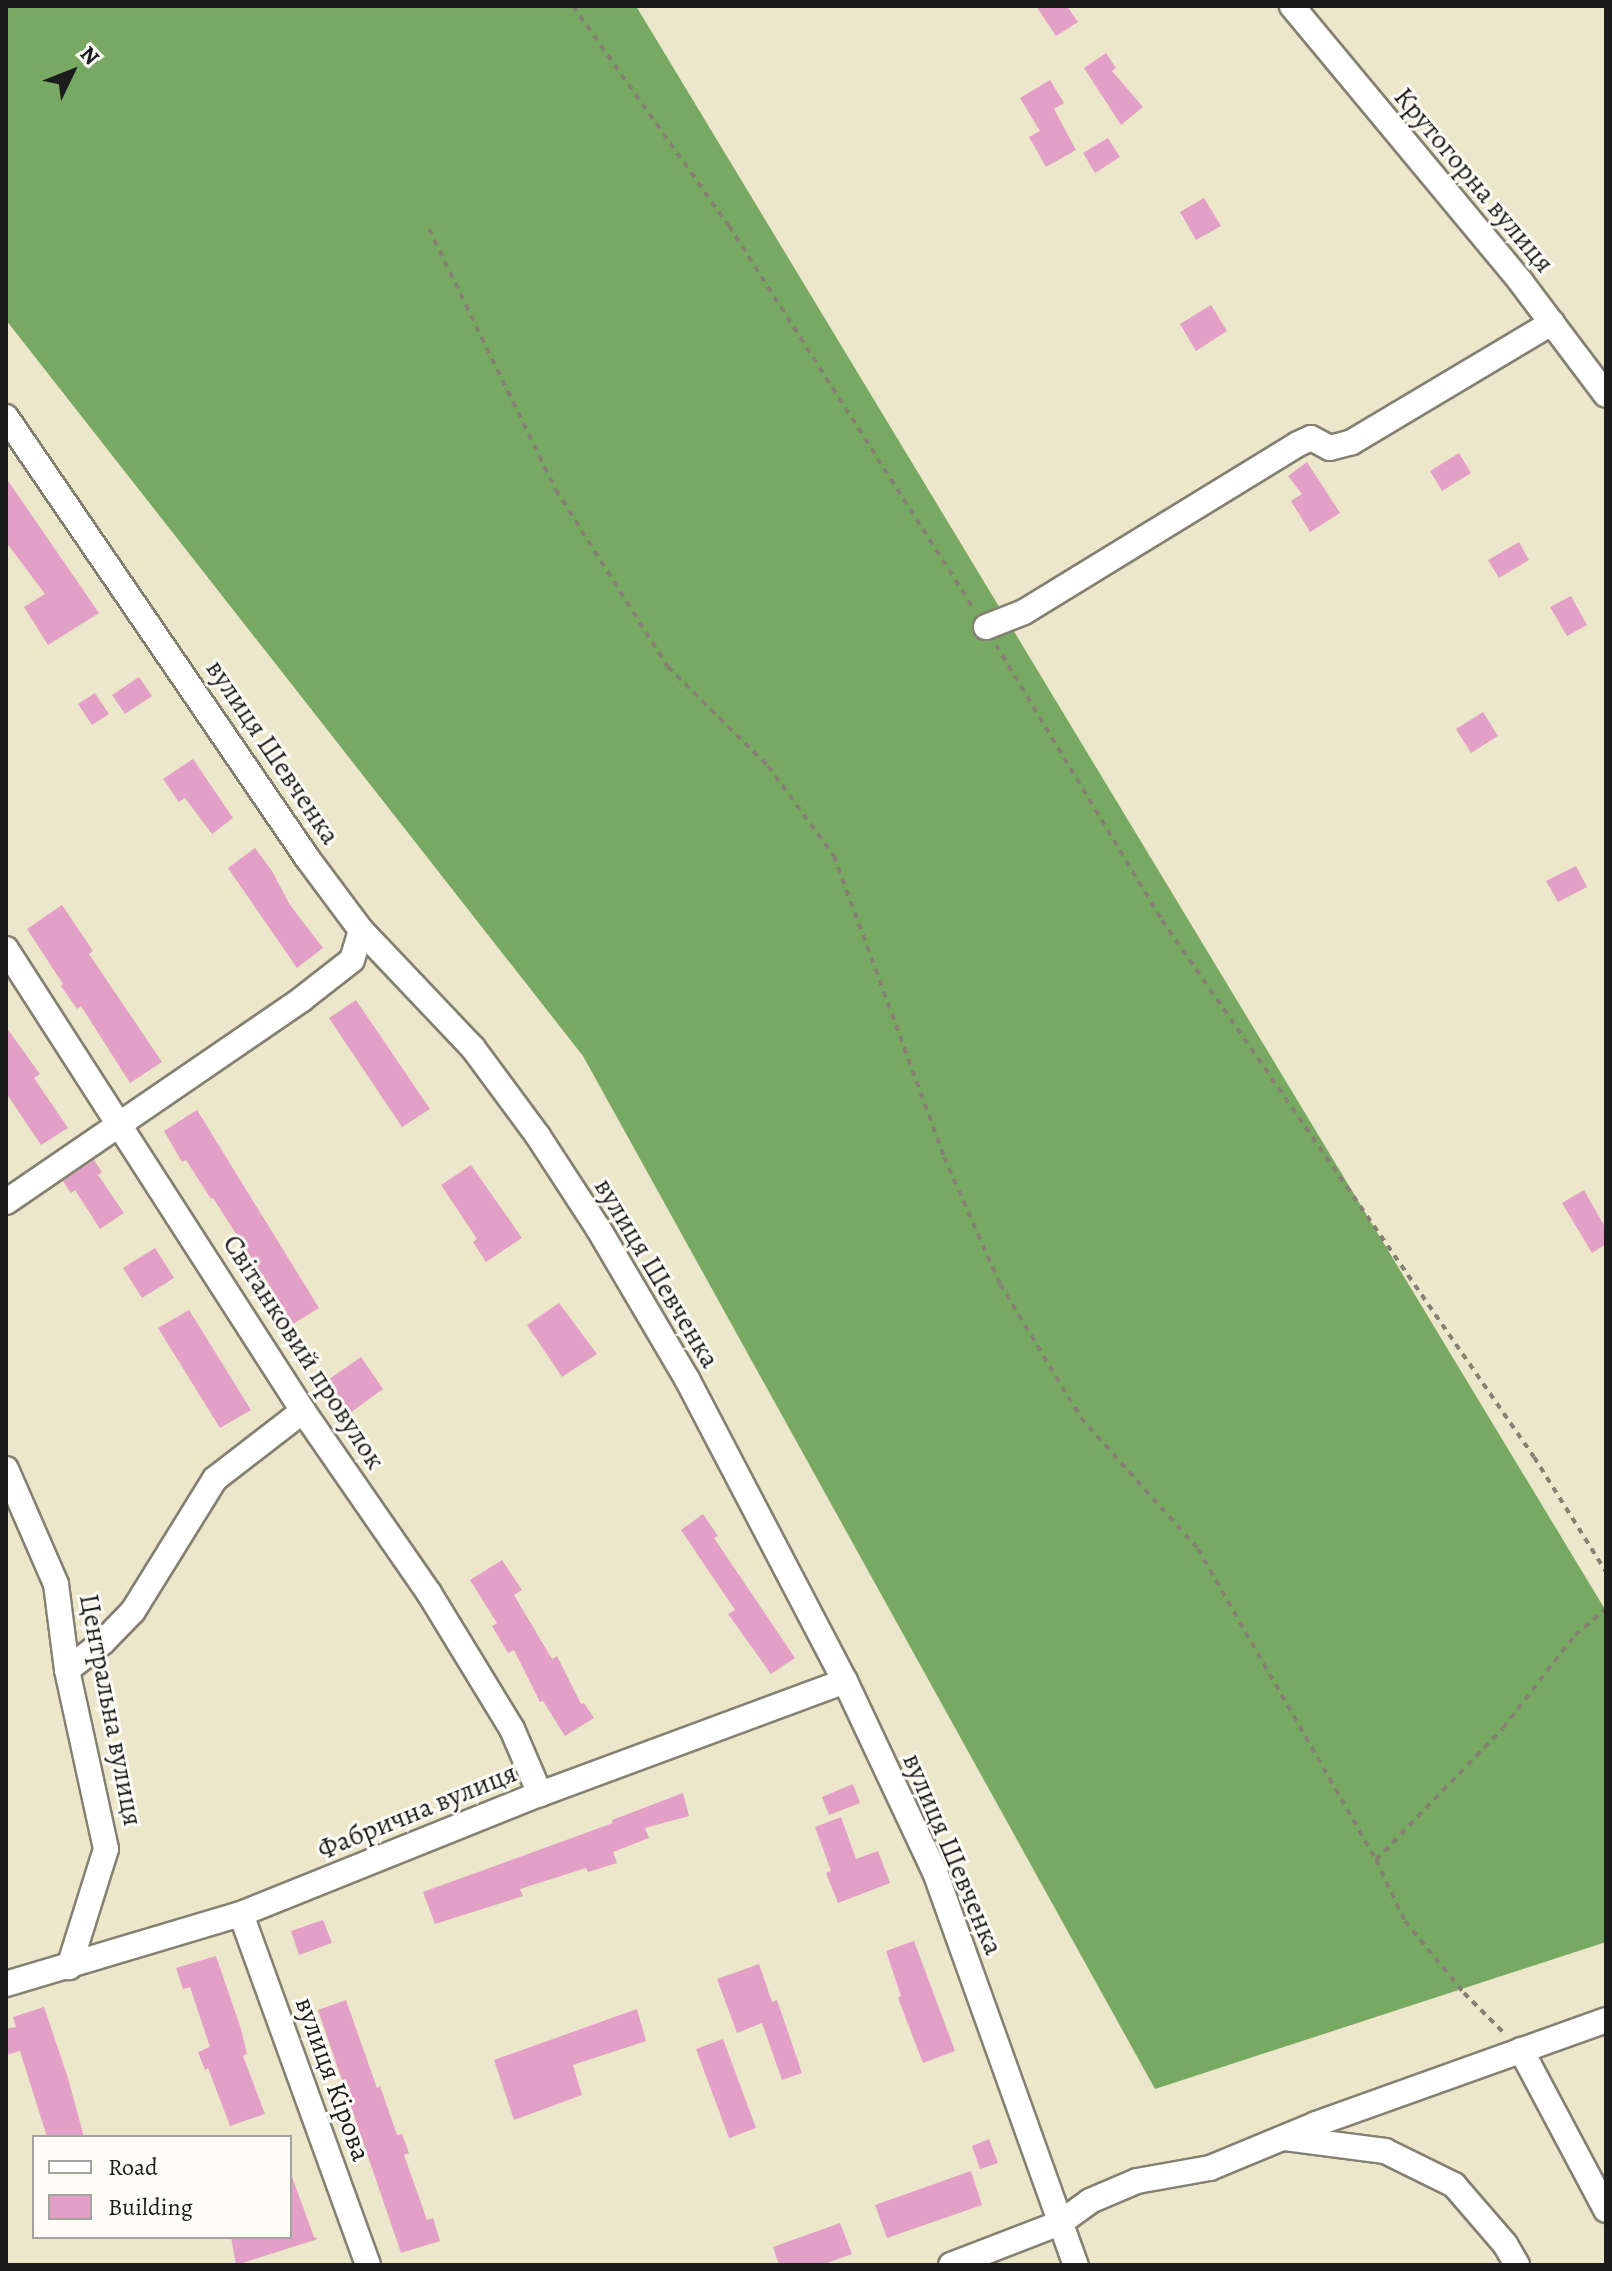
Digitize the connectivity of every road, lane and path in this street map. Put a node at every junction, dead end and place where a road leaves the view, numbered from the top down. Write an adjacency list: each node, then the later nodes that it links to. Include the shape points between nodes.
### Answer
1 (573, 6): 7 (path, via 729,226)
2 (1292, 6): 4 (street, Крутогорна вулиця)
3 (429, 229): 19 (path, via 556,490 668,667 768,766 834,856 944,1157 1000,1284 1081,1418 1198,1549)
4 (1552, 323): 5 (street, Крутогорна вулиця); 7 (street, via 1352,442 1330,448 1311,438 1298,444 1024,612)
5 (1606, 395)
6 (6, 417): 8 (street, вулиця Шевченка)
7 (986, 627): 14 (path, via 1162,920 1534,1457)
8 (361, 930): 10 (street, via 352,960); 17 (street, вулиця Шевченка, via 473,1048 598,1228 687,1379)
9 (6, 949): 10 (street, Світанковий провулок)
10 (121, 1123): 11 (street); 12 (street, Світанковий провулок)
11 (6, 1202)
12 (303, 1411): 16 (street, via 215,1479 133,1611); 18 (street, Світанковий провулок, via 429,1593 512,1729)
13 (6, 1469): 16 (street, Центральна вулиця, via 56,1584)
14 (1606, 1572)
15 (1606, 1609): 19 (path, via 1575,1635 1503,1728)
16 (67, 1670): 21 (street, Центральна вулиця, via 106,1849)
17 (845, 1681): 18 (street, Фабрична вулиця); 27 (street, вулиця Шевченка, via 935,1872)
18 (540, 1794): 20 (street, Фабрична вулиця)
19 (1376, 1860): 24 (path, via 1405,1921 1464,1993)
20 (241, 1914): 21 (street, Фабрична вулиця); 28 (street, вулиця Кірова)
21 (69, 1967): 22 (street, Фабрична вулиця)
22 (6, 1984)
23 (1606, 2020): 24 (street)
24 (1521, 2050): 25 (street); 26 (street)
25 (1282, 2138): 27 (street, via 1210,2168 1137,2181 1090,2201); 31 (street, via 1385,2151 1454,2185)
26 (1606, 2210)
27 (1060, 2223): 29 (street); 30 (street, вулиця Шевченка)
28 (368, 2265)
29 (951, 2265)
30 (1076, 2265)
31 (1517, 2265)

